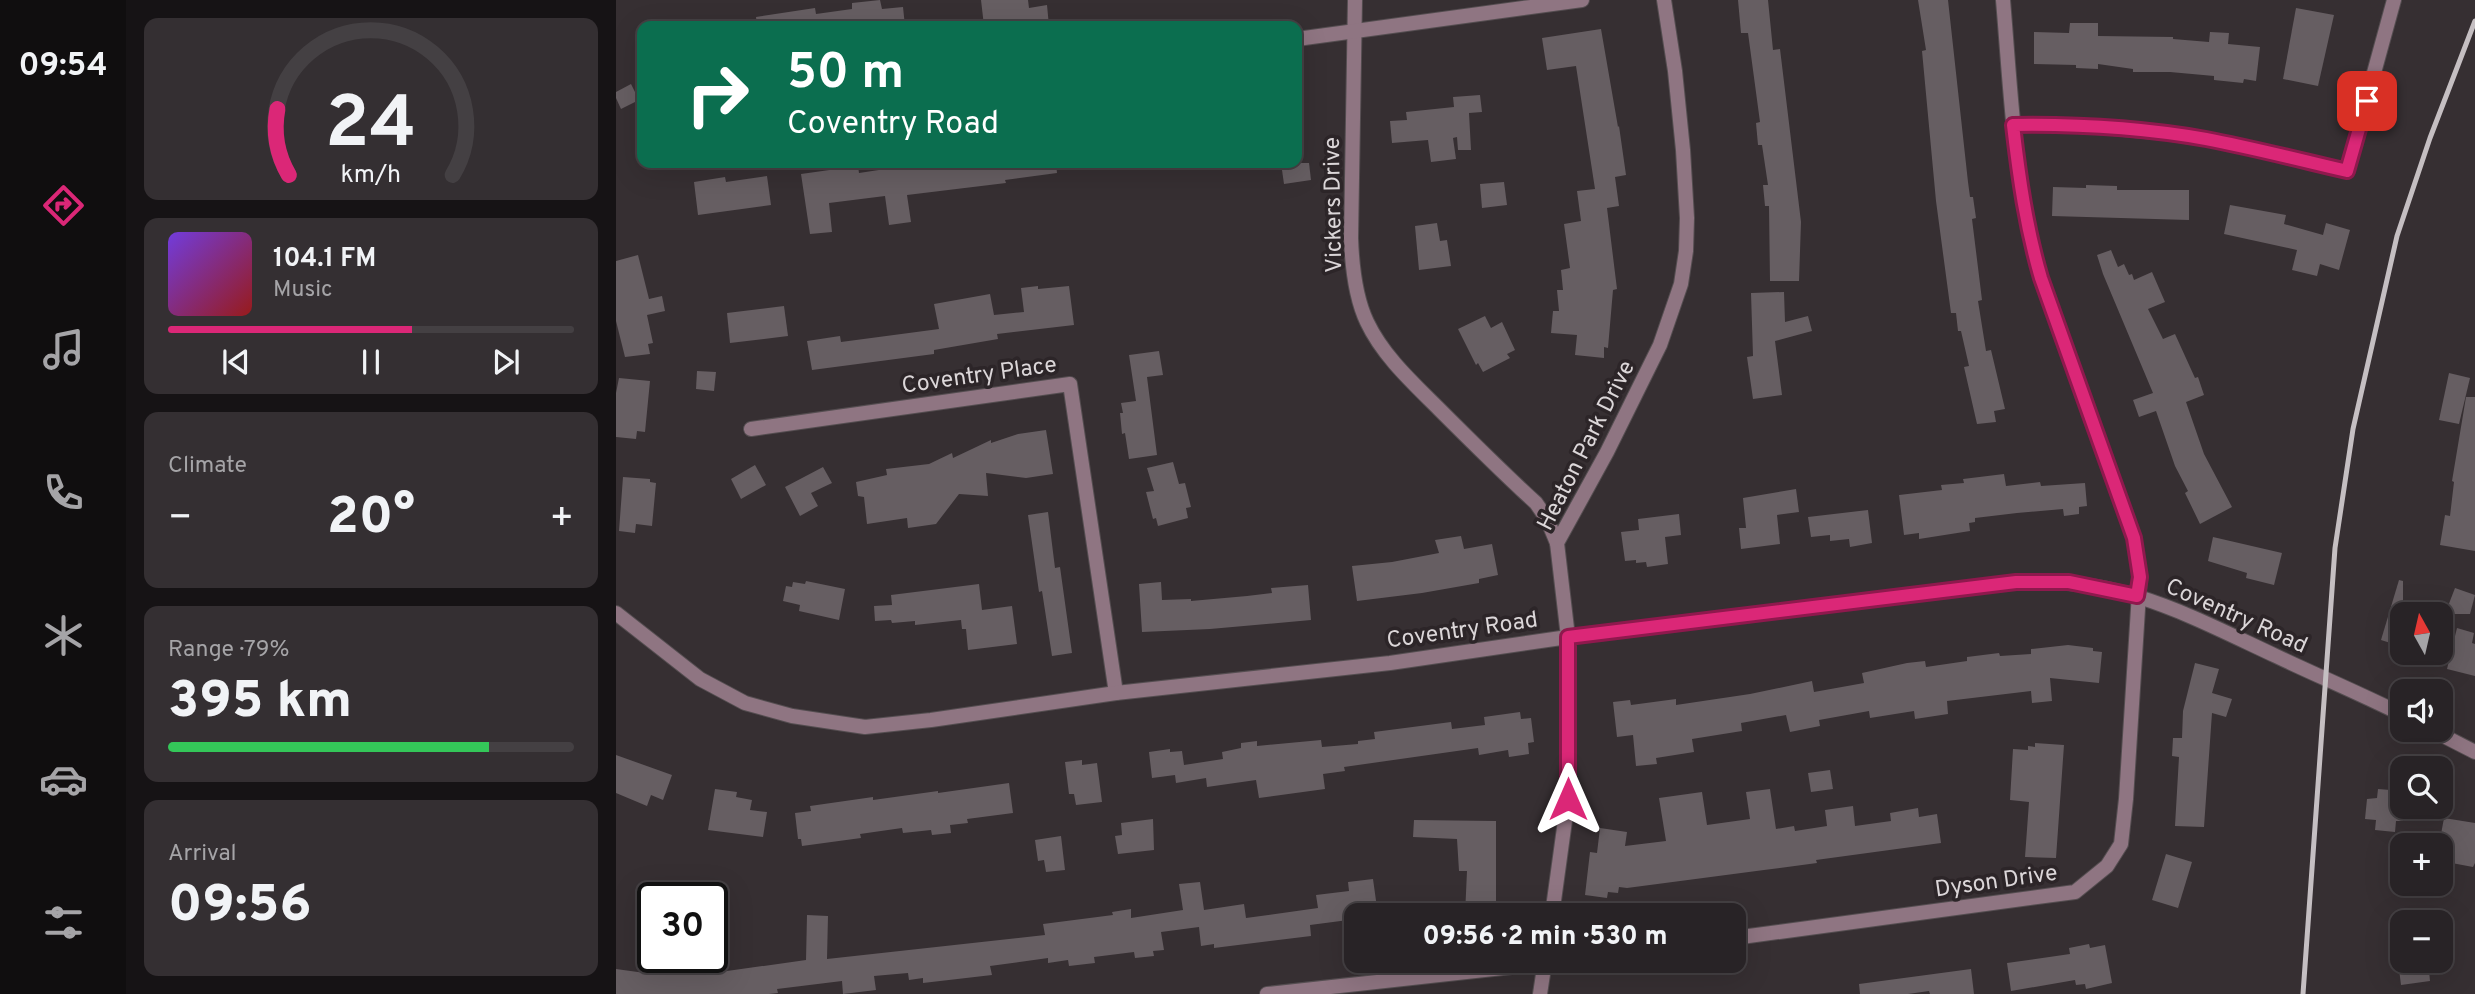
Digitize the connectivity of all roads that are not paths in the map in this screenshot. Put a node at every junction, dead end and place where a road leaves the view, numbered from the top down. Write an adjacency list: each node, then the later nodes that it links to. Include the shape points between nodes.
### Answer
1 (1355, 0): 6 (street, Vickers Drive)
2 (1582, 0): 6 (street)
3 (1664, 0): 10 (street, Heaton Park Drive, via 1687,218 1681,284 1660,345)
4 (2003, 0): 8 (street, Dyson Drive)
5 (2394, 0): 8 (street, via 2347,171 2181,135)
6 (1355, 32): 7 (street); 10 (street, Vickers Drive, via 1351,238 1352,265 1365,320 1418,387 1536,503)
7 (1302, 38)
8 (2013, 125): 11 (street, Dyson Drive, via 2029,235 2134,538 2140,577)
9 (751, 429): 14 (street, Coventry Place, via 1070,384)
10 (1557, 543): 13 (street, Heaton Park Drive)
11 (2137, 596): 13 (street, Coventry Road, via 2069,582 2026,582); 15 (street, Coventry Road, via 2166,605); 19 (street, Dyson Drive, via 2121,844 2095,877 2075,892)
12 (616, 613): 14 (street, Coventry Road, via 700,679 745,703 792,716 865,727)
13 (1568, 637): 14 (street, Coventry Road, via 1390,663); 18 (street, Heaton Park Drive, via 1568,799)
14 (1116, 693)
15 (2390, 709)
16 (2453, 741): 17 (street)
17 (2475, 752)
18 (1554, 903)
19 (1746, 936)
20 (1449, 973): 22 (street)
21 (1543, 973): 23 (street)
22 (1267, 994)
23 (1540, 994)

